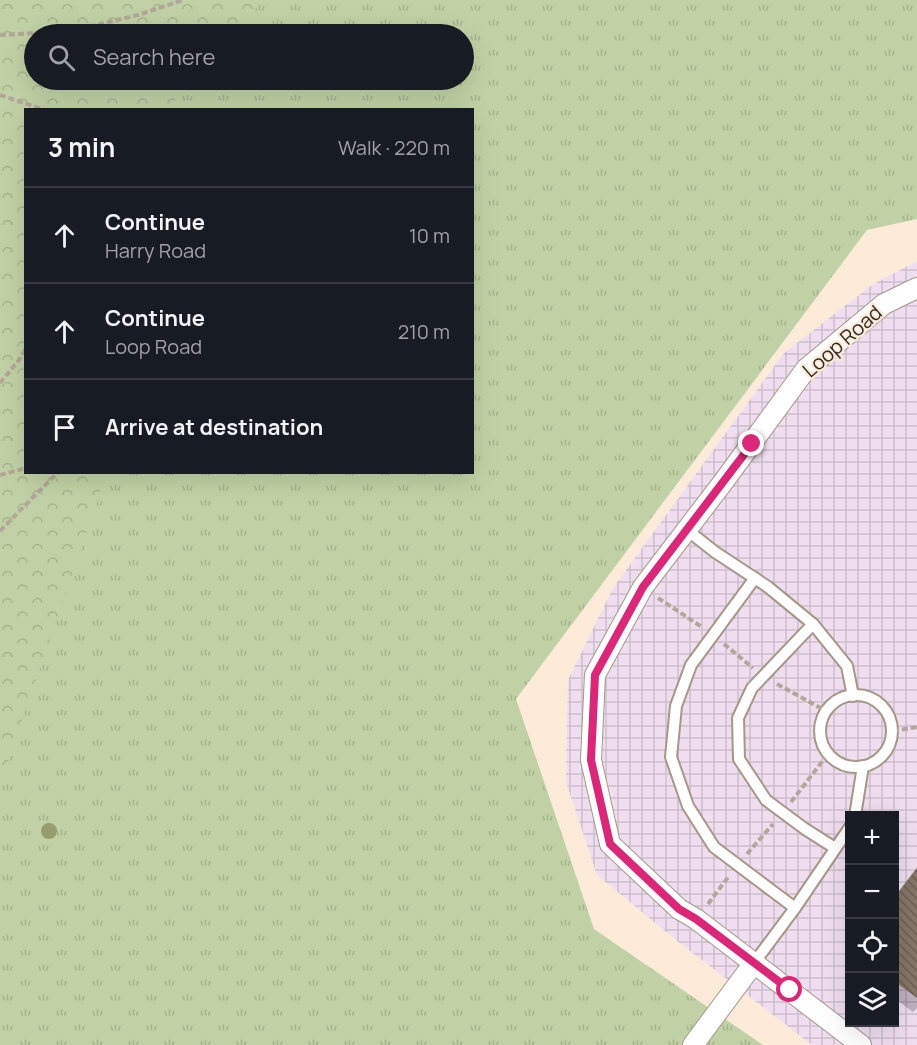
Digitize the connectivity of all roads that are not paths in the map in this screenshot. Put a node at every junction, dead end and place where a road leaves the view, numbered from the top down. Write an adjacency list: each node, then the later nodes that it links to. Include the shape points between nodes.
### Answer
1 (917, 288): 2 (street, Loop Road, via 884,304 806,369)
2 (687, 530): 3 (lane); 11 (street, Loop Road, via 643,587 595,675 591,760 610,844 679,909)
3 (754, 578): 4 (lane); 10 (lane, via 691,665 676,706 671,758 688,806 714,847)
4 (813, 624): 5 (lane, via 847,666); 9 (lane, via 753,688 738,718 739,759 766,800)
5 (854, 696): 6 (lane, via 866,697 884,709 893,731 880,758); 6 (lane, via 835,702 826,711 820,732 822,744 835,761)
6 (863, 766): 7 (lane)
7 (856, 811)
8 (845, 833): 9 (lane)
9 (835, 848): 10 (lane)
10 (795, 908): 11 (lane)
11 (754, 963): 12 (street); 13 (street, Loop Road)
12 (693, 1045)
13 (861, 1045)

